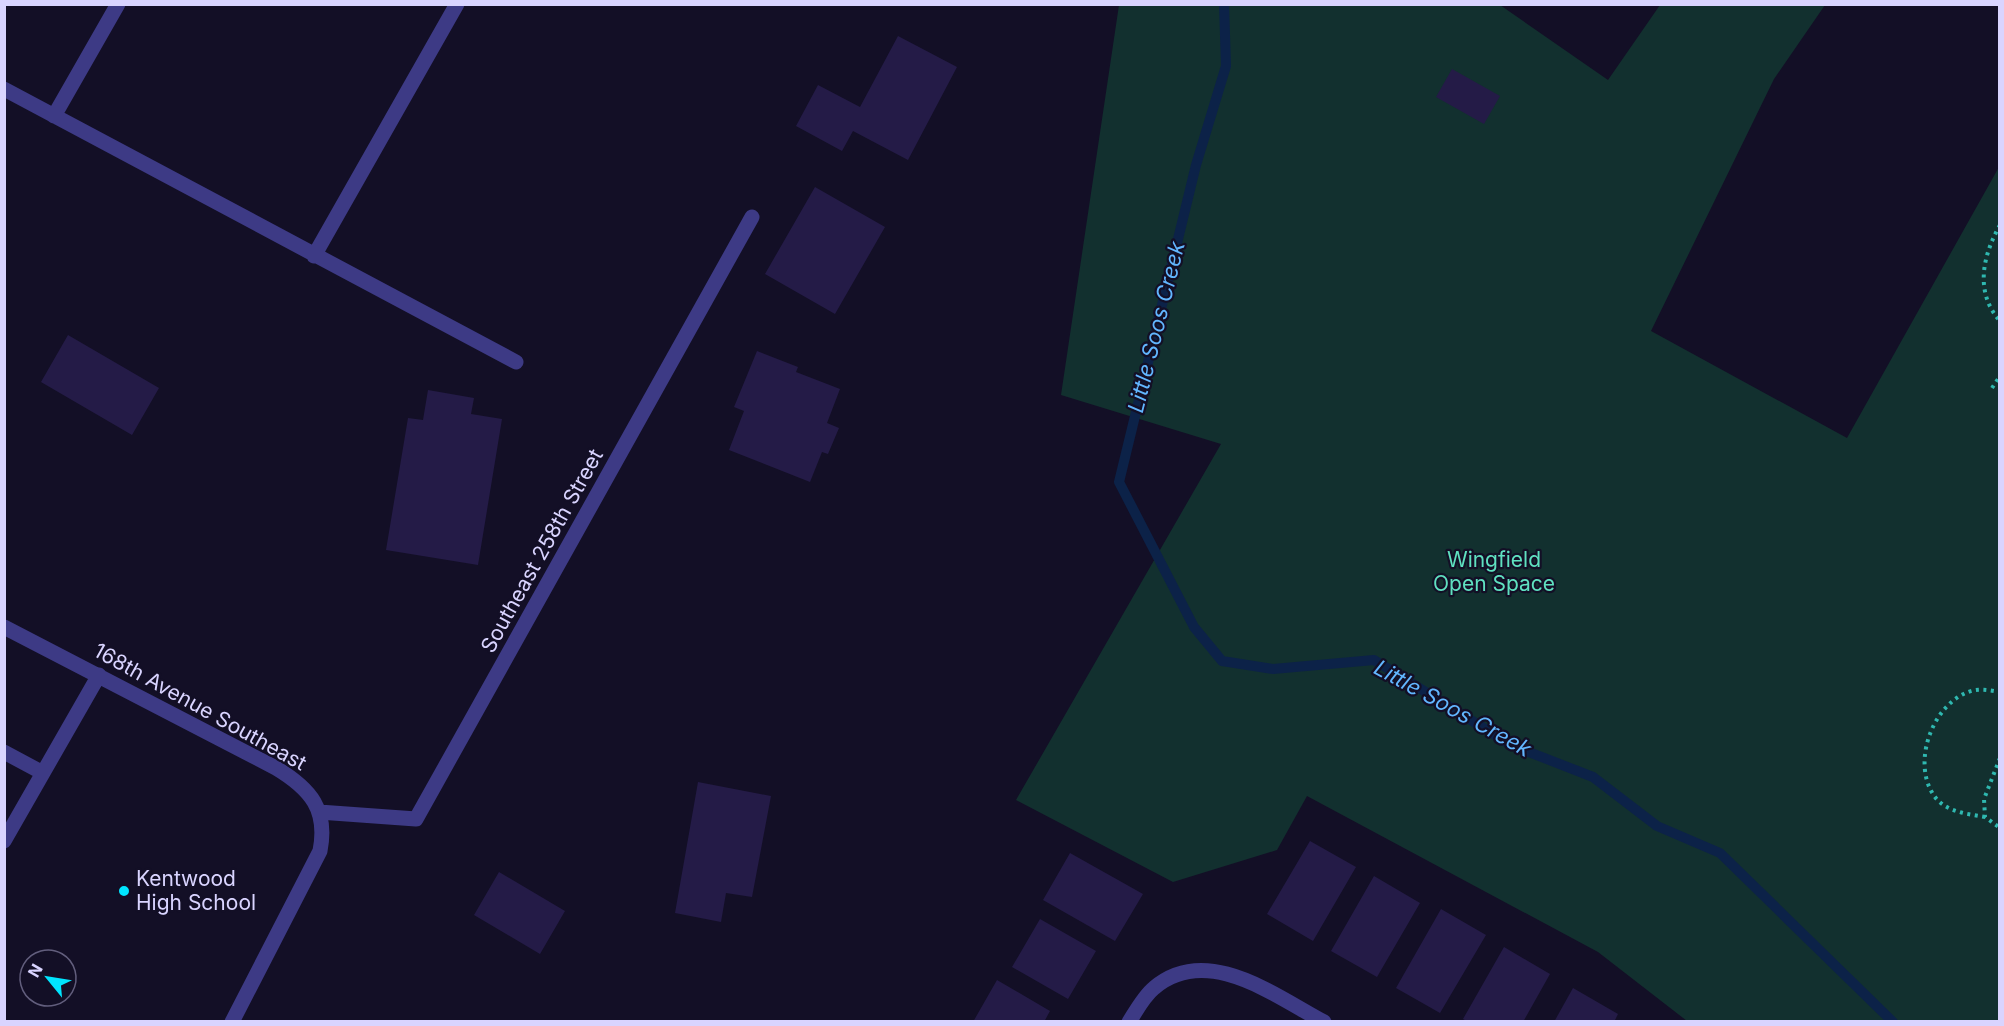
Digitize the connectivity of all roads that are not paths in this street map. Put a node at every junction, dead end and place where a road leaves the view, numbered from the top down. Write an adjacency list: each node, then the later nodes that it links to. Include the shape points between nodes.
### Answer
1 (118, 4): 4 (street)
2 (457, 4): 6 (street)
3 (4, 89): 4 (street)
4 (54, 116): 6 (street)
5 (752, 218): 12 (street, Southeast 258th Street, via 416,819)
6 (314, 256): 7 (street)
7 (516, 362)
8 (4, 627): 9 (street, 168th Avenue Southeast)
9 (99, 675): 11 (street); 12 (street, 168th Avenue Southeast, via 299,782)
10 (4, 752): 11 (street)
11 (43, 773): 13 (street)
12 (320, 812): 14 (street, via 324,831 320,851)
13 (4, 841)
14 (232, 1022)
15 (1129, 1022): 16 (street, via 1154,988 1186,971 1220,971 1239,977)
16 (1324, 1022)

